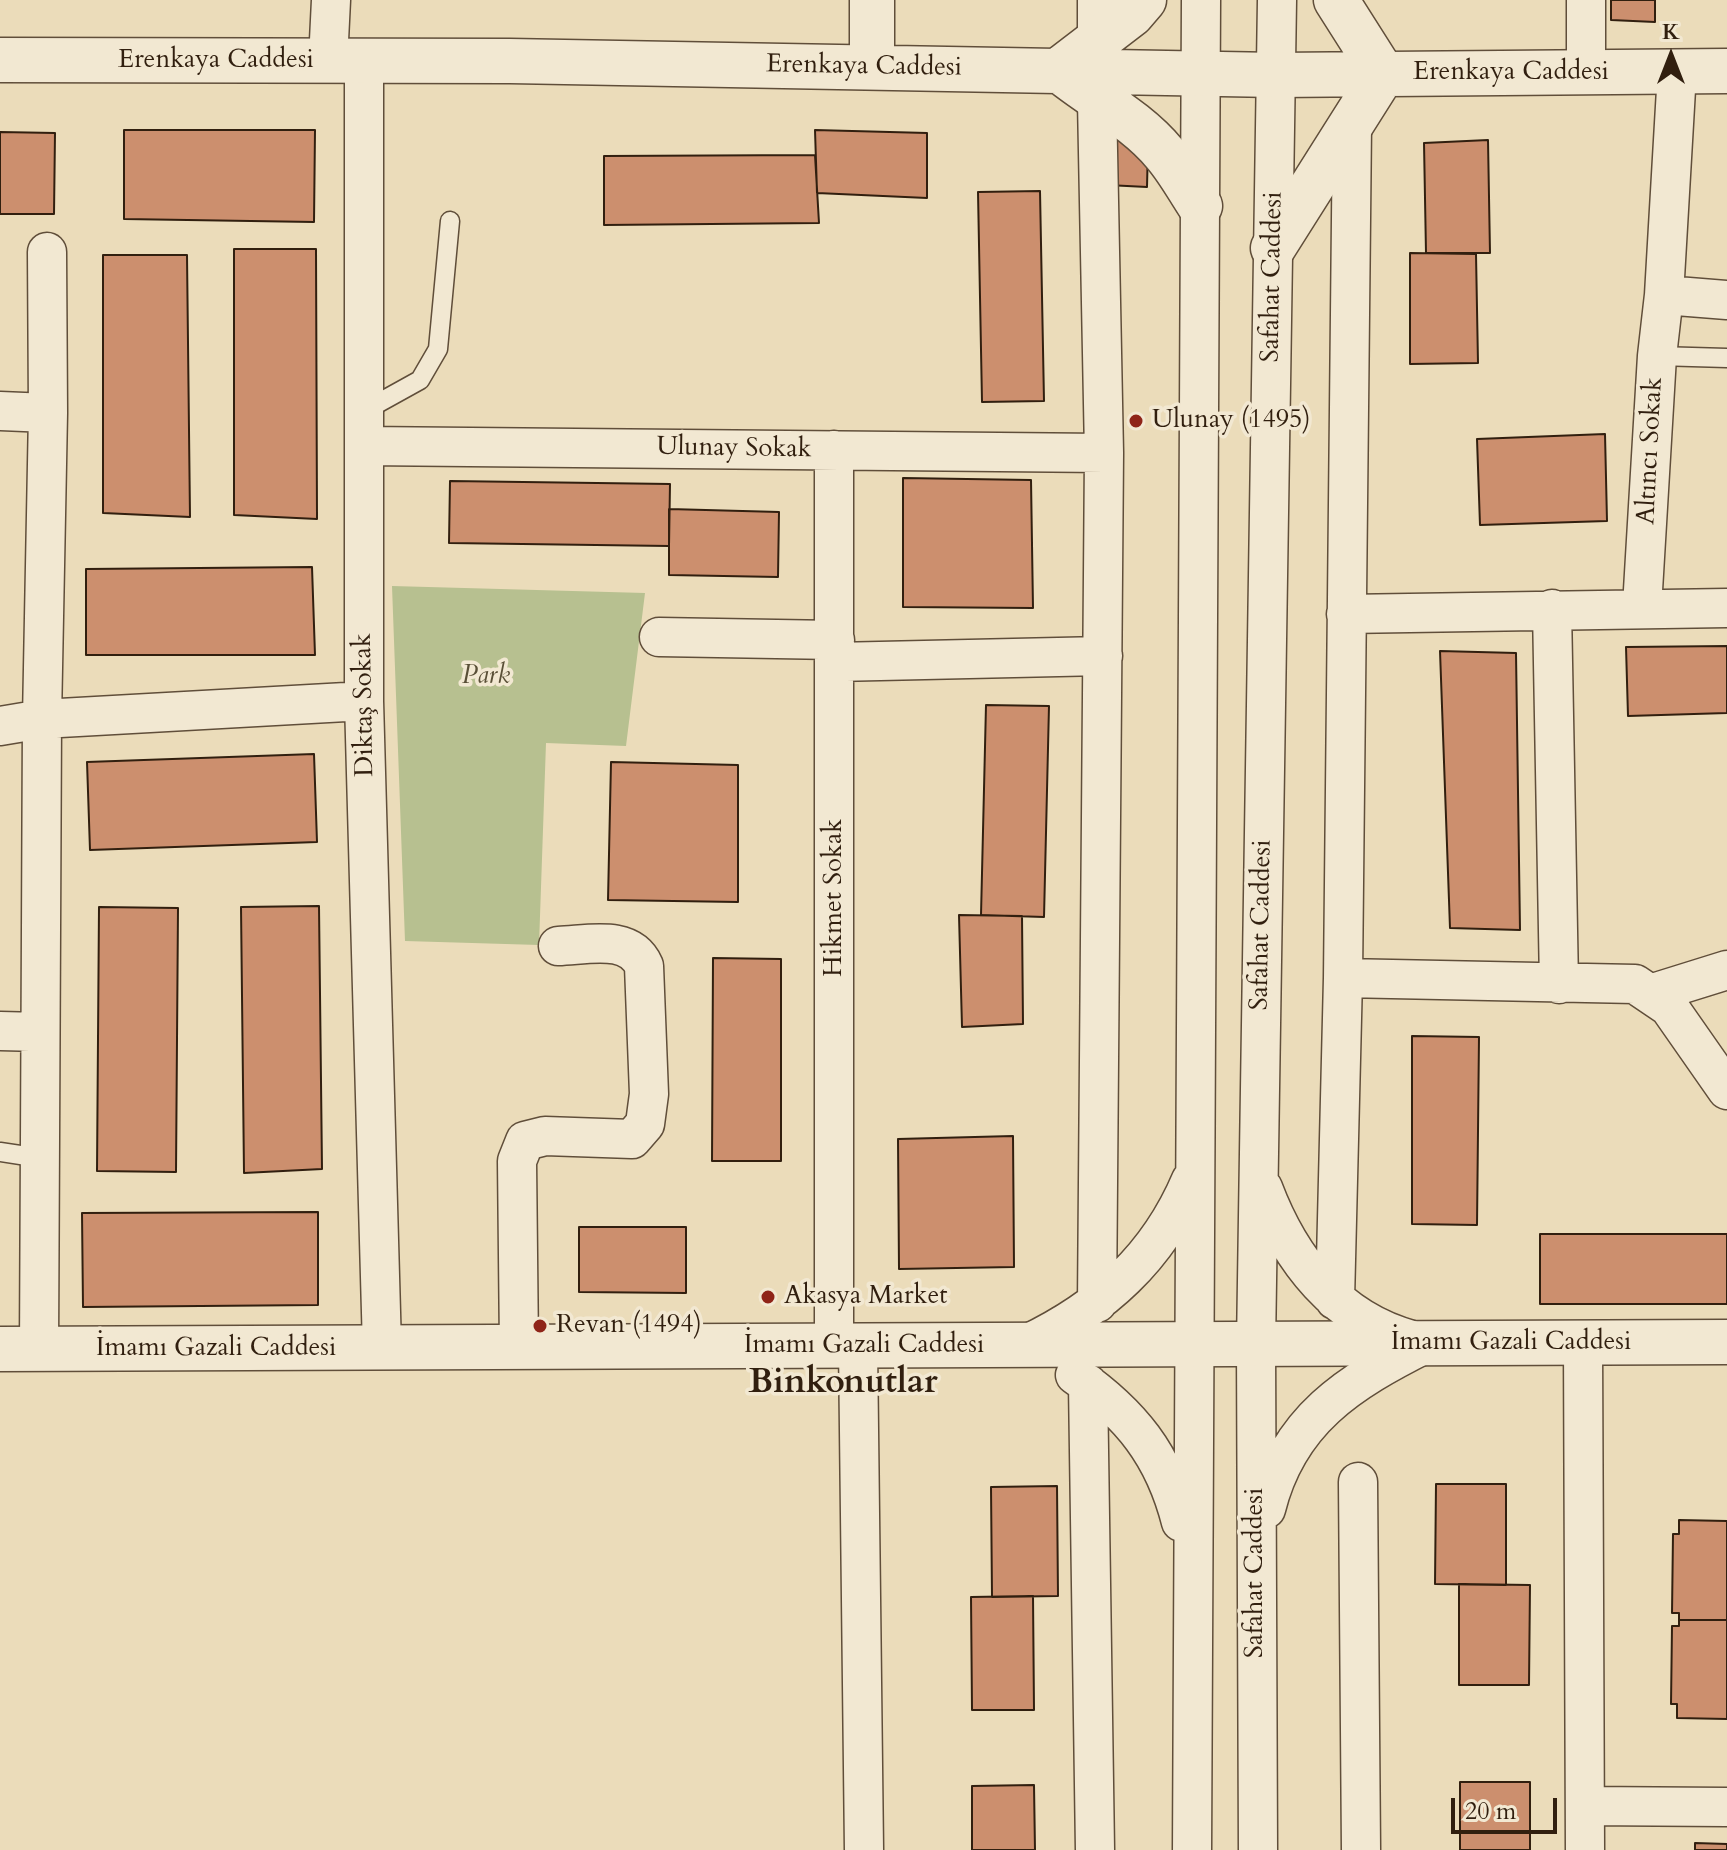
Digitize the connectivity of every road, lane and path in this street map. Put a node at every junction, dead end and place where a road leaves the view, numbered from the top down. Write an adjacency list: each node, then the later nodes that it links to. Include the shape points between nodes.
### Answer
1 (331, 0): 10 (street, Diktaş Sokak)
2 (872, 0): 11 (street)
3 (1144, 0): 8 (street, via 1132,14)
4 (1201, 0): 14 (street)
5 (1277, 0): 18 (street, Safahat Caddesi)
6 (1586, 0): 16 (street)
7 (1344, 5): 17 (street)
8 (1097, 20): 12 (street)
9 (0, 60): 10 (street, Erenkaya Caddesi)
10 (346, 61): 11 (street, Erenkaya Caddesi); 31 (street, Diktaş Sokak)
11 (872, 67): 12 (street, Erenkaya Caddesi)
12 (1059, 70): 14 (street, Erenkaya Caddesi); 19 (street)
13 (1727, 71): 15 (street, Erenkaya Caddesi)
14 (1201, 72): 18 (street, Erenkaya Caddesi); 21 (street)
15 (1677, 72): 16 (street, Erenkaya Caddesi); 25 (street, Altıncı Sokak)
16 (1586, 73): 17 (street, Erenkaya Caddesi)
17 (1383, 74): 18 (street, Erenkaya Caddesi); 20 (street)
18 (1276, 75): 23 (street, Safahat Caddesi)
19 (1097, 101): 21 (street, via 1130,121 1164,152); 33 (street)
20 (1352, 124): 23 (street); 37 (street)
21 (1200, 206): 54 (street)
22 (450, 221): 31 (lane, via 438,349 420,380)
23 (1273, 248): 55 (street, Safahat Caddesi)
24 (47, 252): 30 (street)
25 (1664, 295): 26 (street); 27 (street, Altıncı Sokak)
26 (1727, 300)
27 (1657, 356): 28 (lane); 34 (street, Altıncı Sokak)
28 (1727, 358)
29 (0, 411): 30 (street)
30 (48, 413): 42 (street)
31 (364, 429): 32 (street, Ulunay Sokak); 41 (street, Diktaş Sokak)
32 (834, 450): 33 (street, Ulunay Sokak); 39 (street, Hikmet Sokak)
33 (1104, 453): 40 (street)
34 (1642, 607): 35 (street); 36 (street)
35 (1727, 608)
36 (1552, 609): 37 (street); 47 (street)
37 (1346, 614): 46 (street)
38 (659, 637): 39 (street)
39 (835, 651): 40 (street); 64 (street, Hikmet Sokak)
40 (1103, 656): 57 (street)
41 (364, 701): 42 (street); 65 (street, Diktaş Sokak)
42 (42, 719): 43 (street); 50 (street)
43 (0, 726)
44 (558, 946): 66 (street, via 625,944 638,953 644,966 649,1094 645,1124 632,1139 545,1136 525,1141 517,1161)
45 (1727, 970): 48 (street)
46 (1343, 978): 47 (street); 56 (street)
47 (1559, 984): 48 (street, via 1635,984)
48 (1650, 994): 51 (street, via 1669,1007)
49 (0, 1031): 50 (street)
50 (40, 1032): 53 (street)
51 (1727, 1090)
52 (0, 1152): 53 (lane)
53 (40, 1158): 67 (street)
54 (1195, 1173): 57 (street, via 1160,1237); 62 (street)
55 (1259, 1176): 56 (street, via 1274,1219 1292,1249); 63 (street, Safahat Caddesi)
56 (1335, 1300): 59 (street, via 1382,1332)
57 (1097, 1303): 61 (street, via 1074,1321)
58 (1727, 1342): 60 (street, İmamı Gazali Caddesi)
59 (1427, 1343): 60 (street, İmamı Gazali Caddesi); 63 (street, İmamı Gazali Caddesi); 70 (street, via 1353,1384 1304,1428 1284,1456 1271,1488)
60 (1583, 1343): 72 (street)
61 (1024, 1345): 62 (street, İmamı Gazali Caddesi); 64 (street, İmamı Gazali Caddesi); 68 (street)
62 (1193, 1345): 63 (street, İmamı Gazali Caddesi); 71 (street)
63 (1256, 1345): 70 (street, Safahat Caddesi)
64 (846, 1346): 66 (street, İmamı Gazali Caddesi); 74 (street, Hikmet Sokak)
65 (382, 1348): 66 (street, İmamı Gazali Caddesi); 67 (street, İmamı Gazali Caddesi)
66 (519, 1348)
67 (20, 1349)
68 (1088, 1384): 71 (street, via 1143,1435 1175,1499); 75 (street)
69 (1358, 1482): 78 (street)
70 (1256, 1549): 77 (street, Safahat Caddesi)
71 (1191, 1558): 76 (street)
72 (1585, 1806): 73 (street); 79 (street)
73 (1727, 1807)
74 (864, 1850)
75 (1095, 1850)
76 (1192, 1850)
77 (1258, 1850)
78 (1361, 1850)
79 (1585, 1850)

